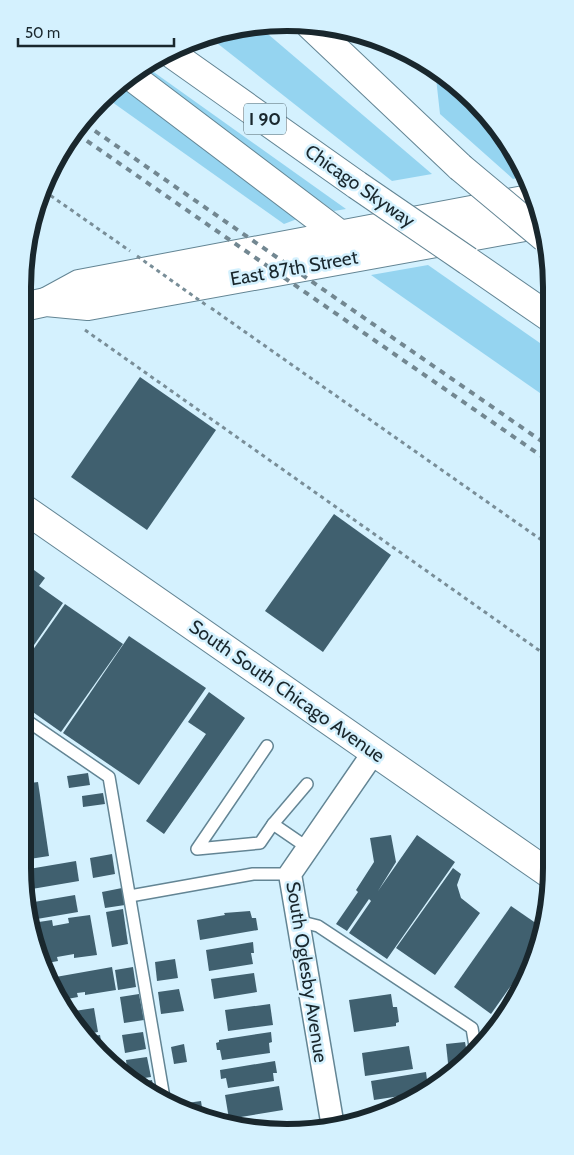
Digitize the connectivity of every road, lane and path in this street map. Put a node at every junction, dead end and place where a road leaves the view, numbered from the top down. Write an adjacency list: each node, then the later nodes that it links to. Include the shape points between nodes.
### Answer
1 (319, 33): 7 (main road, bridge, via 460,167)
2 (176, 57): 11 (main road, Chicago Skyway / I 90, bridge)
3 (136, 80): 8 (main road)
4 (49, 194): 14 (path, bridge)
5 (527, 200): 8 (main road, East 87th Street)
6 (535, 225): 9 (main road, East 87th Street)
7 (536, 231)
8 (340, 235): 9 (main road); 10 (main road, East 87th Street, via 79,284)
9 (367, 255): 10 (main road, East 87th Street, via 88,306)
10 (35, 305)
11 (543, 312)
12 (84, 328): 15 (path)
13 (31, 514): 18 (main road, South South Chicago Avenue)
14 (543, 541)
15 (543, 653)
16 (31, 723): 24 (lane, via 109,777)
17 (267, 746): 20 (lane, via 197,850 260,843)
18 (374, 752): 21 (street, South Oglesby Avenue); 22 (main road, South South Chicago Avenue)
19 (307, 784): 20 (lane)
20 (273, 824): 21 (lane)
21 (308, 848): 23 (street, South Oglesby Avenue)
22 (543, 869)
23 (290, 874): 24 (lane, via 253,874); 25 (street, South Oglesby Avenue)
24 (130, 896): 27 (lane)
25 (298, 921): 26 (lane, via 318,926 472,1028); 28 (street, South Oglesby Avenue)
26 (474, 1042)
27 (163, 1091)
28 (332, 1120)

